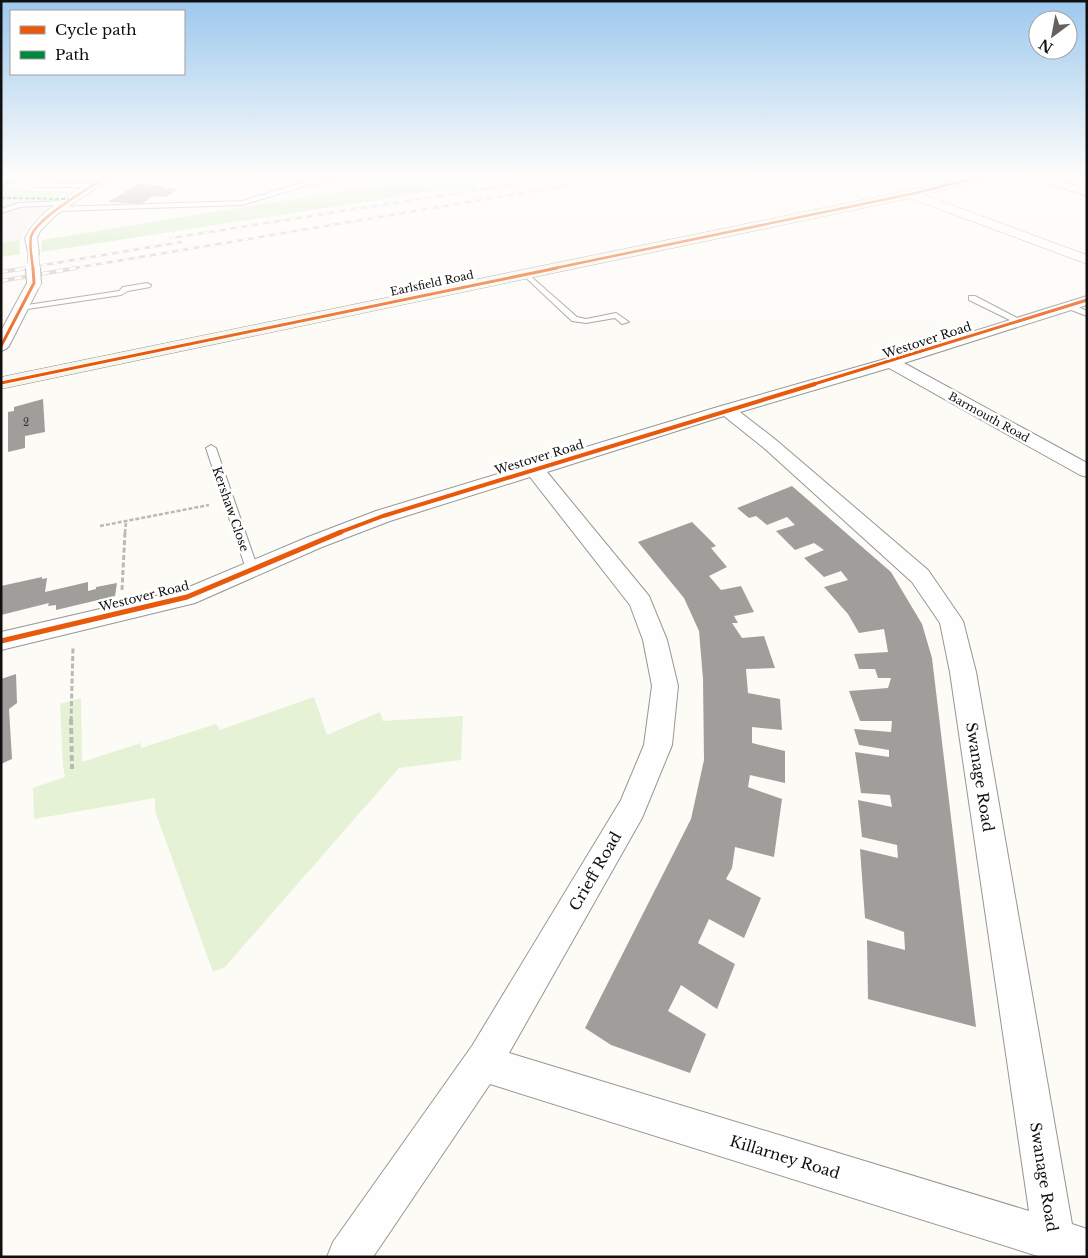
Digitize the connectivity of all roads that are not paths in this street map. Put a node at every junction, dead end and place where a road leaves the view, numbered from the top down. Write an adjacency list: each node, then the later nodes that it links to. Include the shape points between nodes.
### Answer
1 (32, 235): 10 (street, bridge, via 34,283)
2 (715, 235): 5 (main road, Earlsfield Road)
3 (1020, 235): 4 (street)
4 (1087, 260)
5 (525, 274): 13 (lane, via 575,319 586,322 616,315); 16 (main road, Earlsfield Road)
6 (147, 285): 10 (lane, via 121,293)
7 (972, 298): 12 (lane)
8 (1087, 300): 9 (street, Westover Road)
9 (1068, 306): 11 (lane); 12 (street, Westover Road)
10 (21, 308): 14 (street)
11 (1087, 314)
12 (1019, 321): 15 (street, Westover Road)
13 (625, 322)
14 (1, 346)
15 (891, 362): 17 (street, Westover Road); 20 (street, Barmouth Road)
16 (1, 383)
17 (727, 410): 19 (street, Westover Road); 24 (street, Swanage Road, via 920,576 950,621 963,672)
18 (211, 448): 21 (lane, Kershaw Close)
19 (534, 469): 21 (street, Westover Road, via 383,516); 23 (street, Crieff Road, via 641,602 655,640 665,686 658,745 632,808)
20 (1086, 469)
21 (252, 569): 22 (street, Westover Road, via 187,597)
22 (1, 641)
23 (485, 1059): 24 (street, Killarney Road, via 502,1070); 25 (street, Crieff Road)
24 (1070, 1245)
25 (348, 1257)

